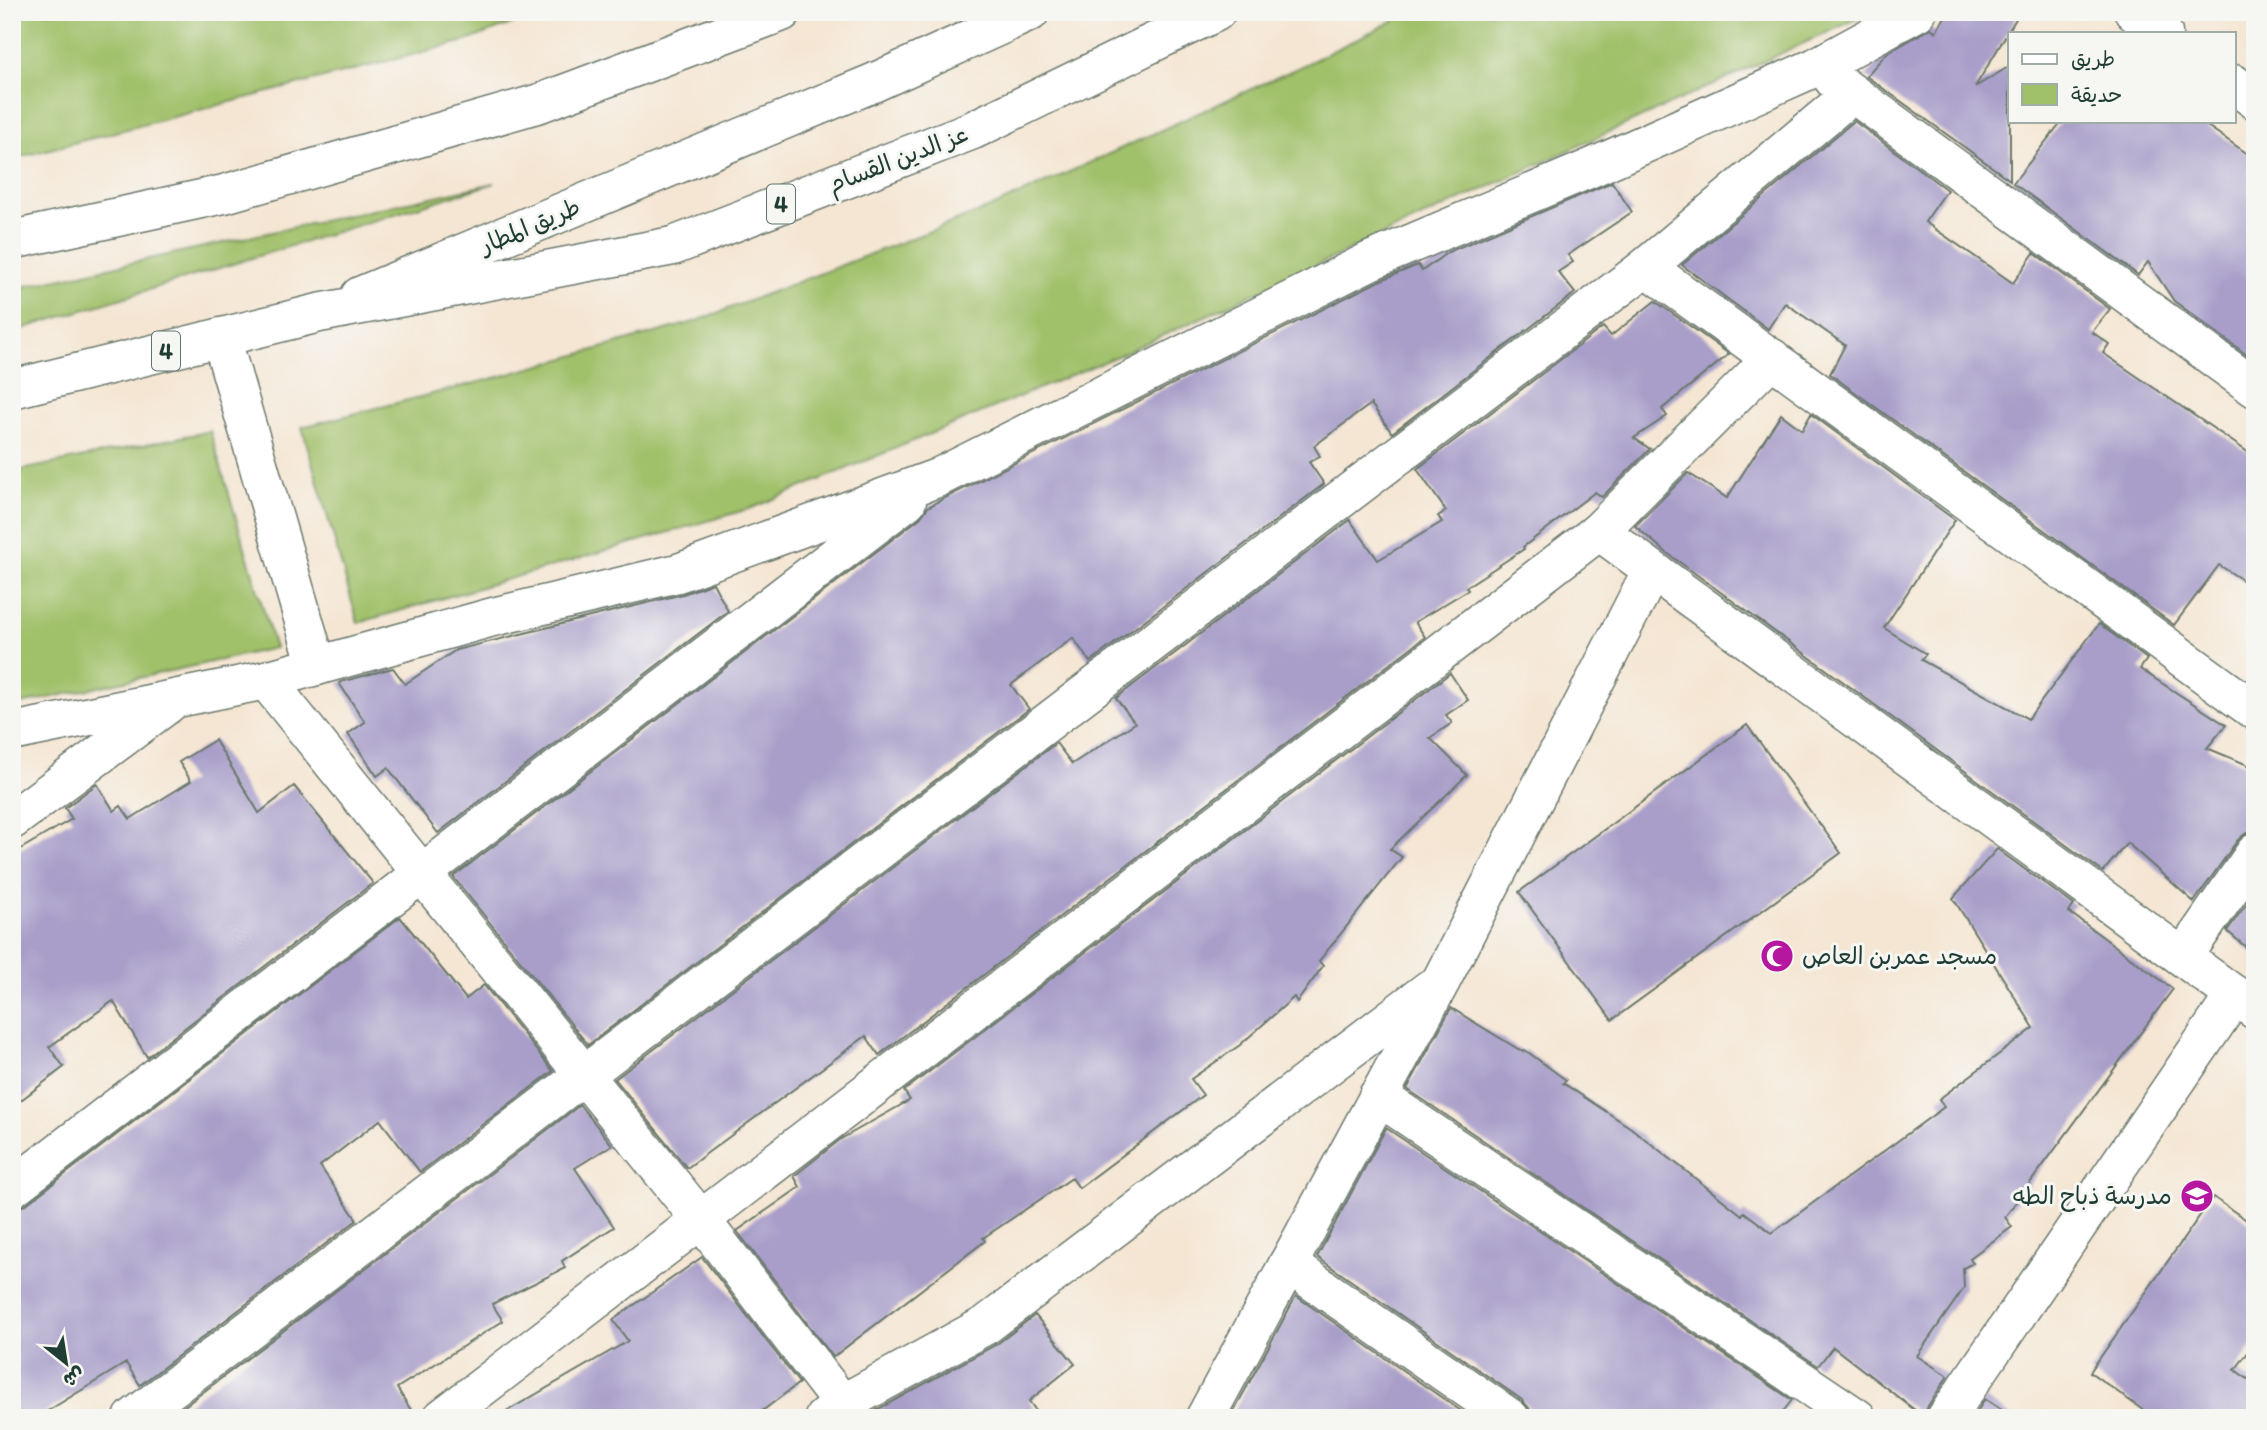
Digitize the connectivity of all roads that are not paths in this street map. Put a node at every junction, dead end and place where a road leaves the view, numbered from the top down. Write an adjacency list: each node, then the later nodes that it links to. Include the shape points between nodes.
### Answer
1 (782, 12): 11 (main road, via 540,103 224,194)
2 (1030, 12): 13 (main road, طريق المطار, via 873,83)
3 (1216, 12): 13 (main road, عز الدين القسام / 4, via 973,130 673,246)
4 (1917, 12): 7 (main road)
5 (2134, 12): 6 (main road)
6 (2162, 32)
7 (1816, 67): 9 (main road); 18 (main road, via 1370,261)
8 (2236, 86): 10 (main road)
9 (1852, 94): 12 (main road); 16 (main road)
10 (2255, 100)
11 (12, 240)
12 (1647, 267): 15 (main road); 32 (main road)
13 (319, 313): 14 (main road, طريق المطار / 4)
14 (221, 337): 17 (main road, طريق المطار / 4); 21 (main road)
15 (1772, 358): 19 (main road); 24 (main road)
16 (2255, 388)
17 (12, 389)
18 (937, 478): 21 (main road, via 678,573 493,617); 28 (main road)
19 (1600, 531): 20 (main road); 35 (main road)
20 (1652, 570): 29 (main road); 30 (main road)
21 (317, 666): 22 (main road)
22 (266, 680): 23 (main road); 28 (main road)
23 (177, 698): 25 (main road); 26 (main road)
24 (2255, 710)
25 (12, 732)
26 (12, 820)
27 (2255, 853): 29 (main road)
28 (422, 873): 32 (main road); 34 (main road)
29 (2183, 957): 31 (main road)
30 (1441, 981): 33 (main road); 37 (main road, via 986,1325)
31 (2245, 1002): 43 (main road)
32 (584, 1075): 35 (main road); 38 (main road)
33 (1378, 1096): 36 (main road); 42 (main road)
34 (12, 1188)
35 (701, 1220): 37 (main road); 39 (main road)
36 (1288, 1264): 40 (main road); 41 (main road)
37 (840, 1413)
38 (132, 1418)
39 (442, 1418)
40 (1205, 1418)
41 (1510, 1418)
42 (1857, 1418)
43 (1946, 1418)

